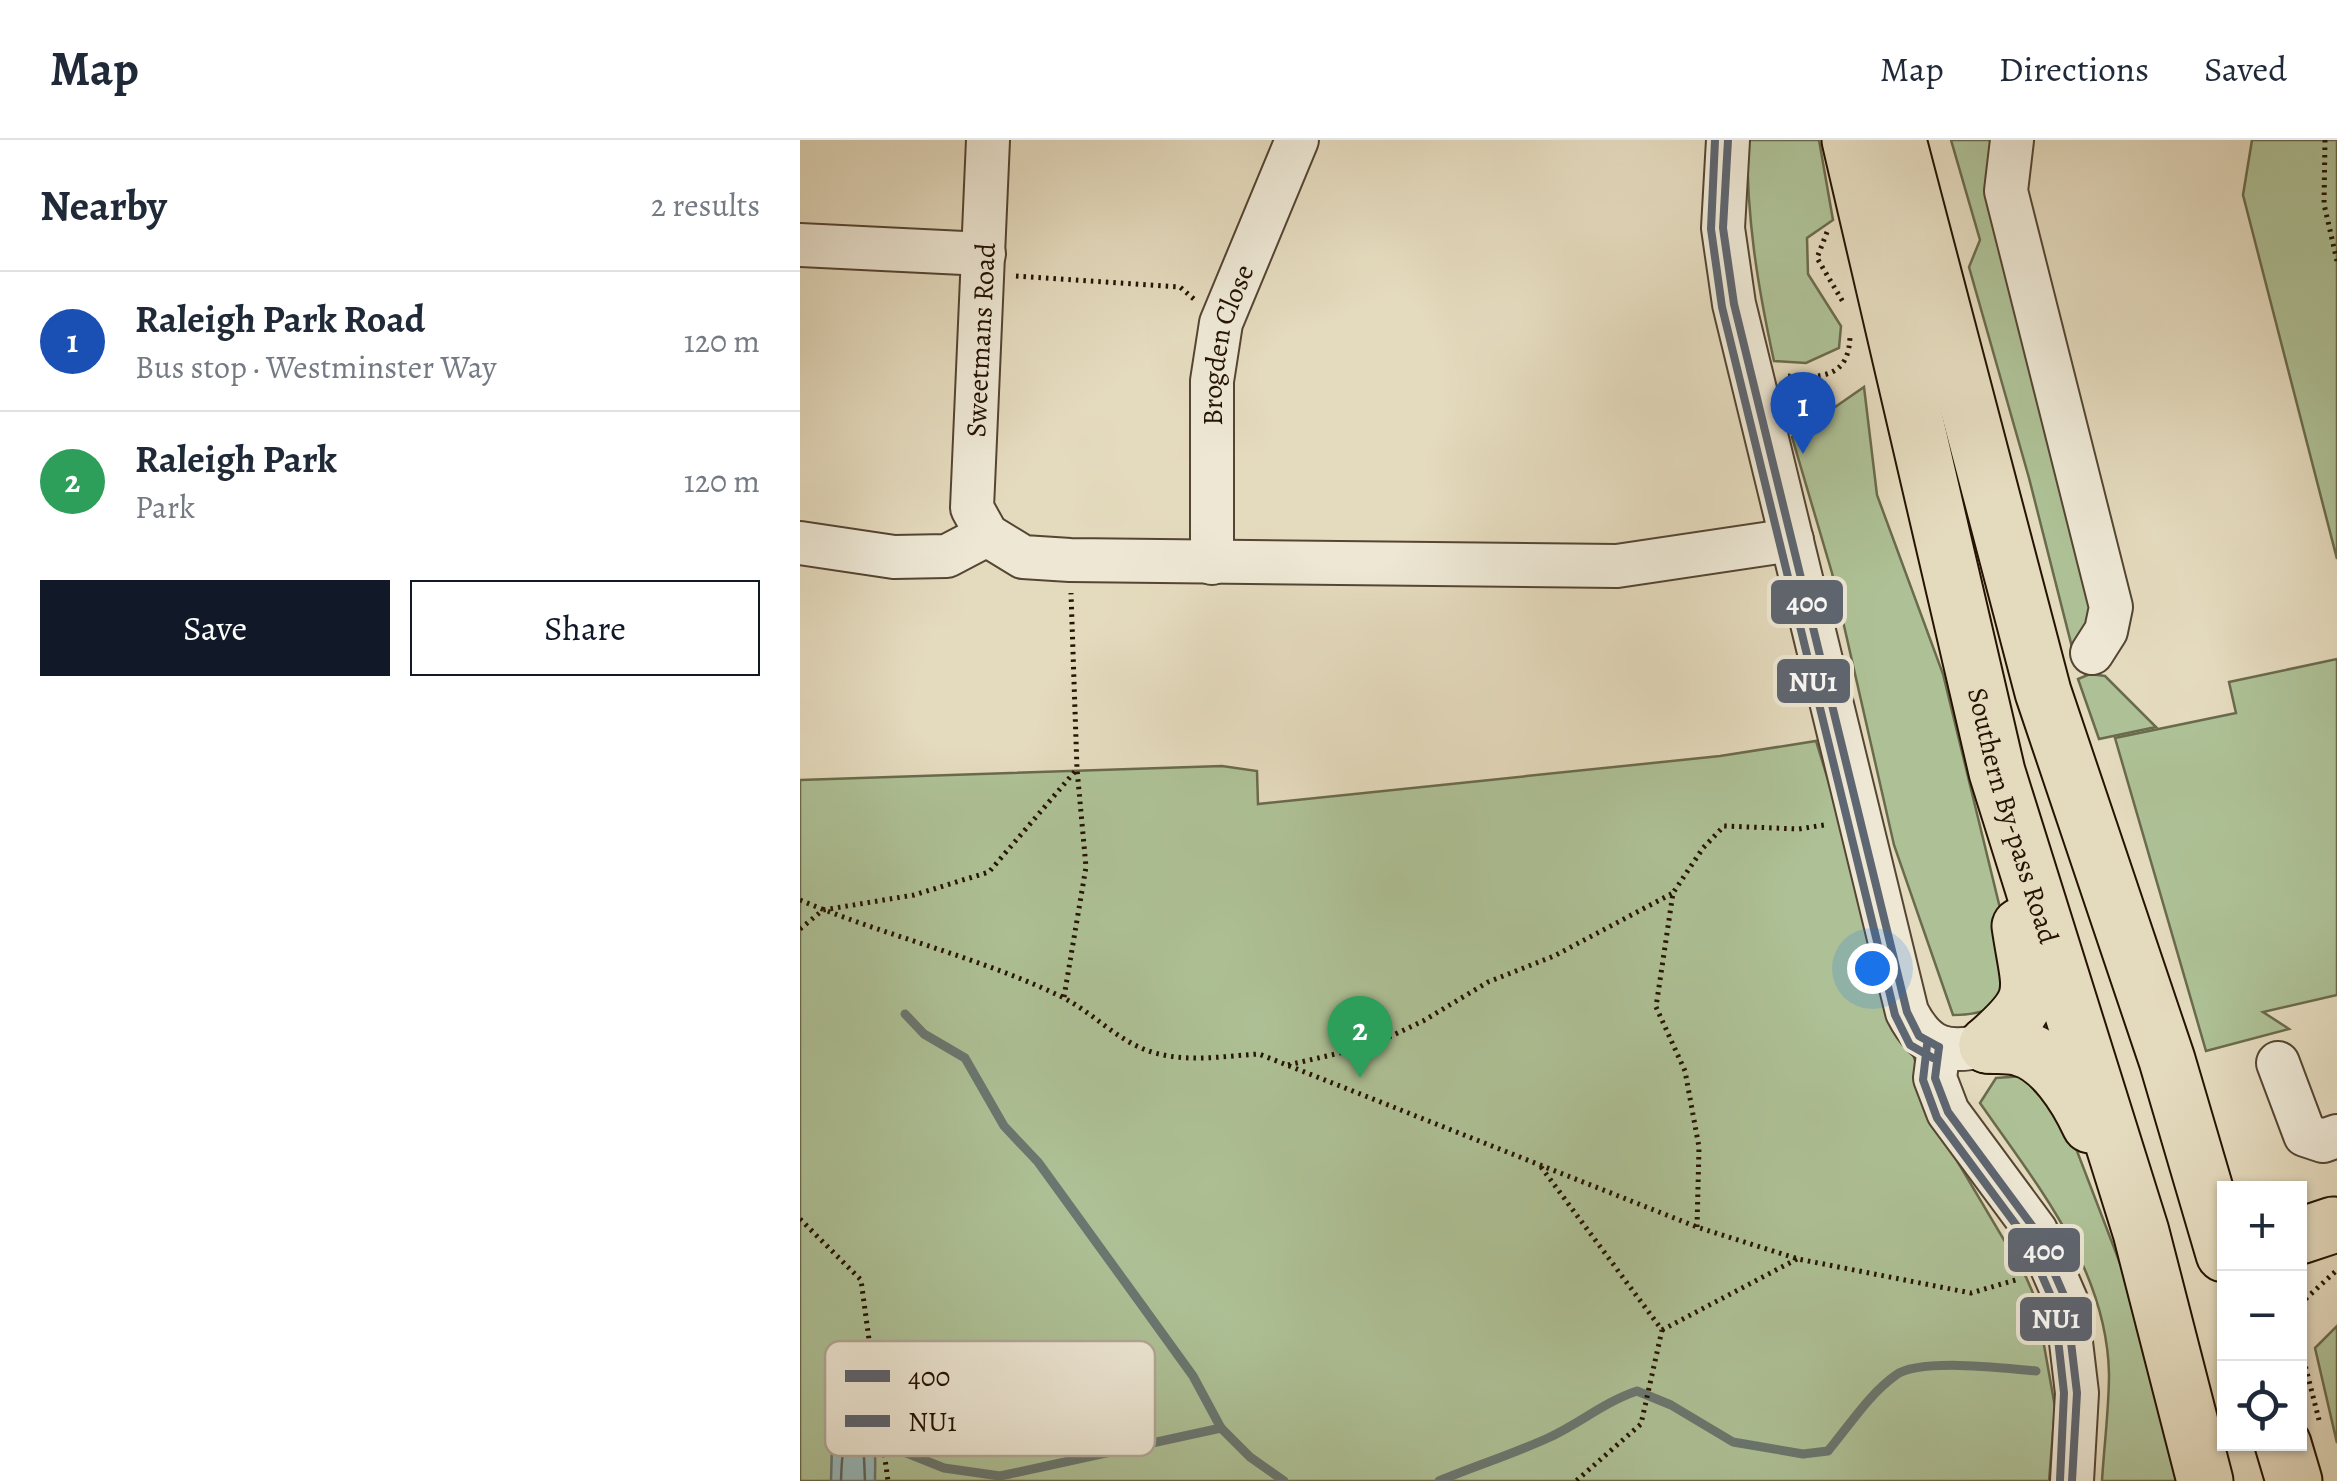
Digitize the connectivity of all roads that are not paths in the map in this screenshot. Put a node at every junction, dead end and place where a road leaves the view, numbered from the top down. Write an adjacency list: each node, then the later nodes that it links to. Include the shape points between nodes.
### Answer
1 (988, 140): 8 (street, Sweetmans Road)
2 (1296, 140): 12 (street, Brogden Close, via 1221,323 1212,381)
3 (1728, 140): 10 (street, via 1723,228 1734,304)
4 (1850, 140): 14 (highway, Southern By-pass Road)
5 (1898, 140): 16 (highway, via 2043,692)
6 (2012, 140): 13 (street, via 2006,191 2111,607)
7 (800, 245): 8 (street)
8 (984, 264): 9 (street, Sweetmans Road, via 972,508)
9 (987, 535): 11 (street, via 947,556 894,557); 12 (street, via 1022,557)
10 (1792, 540): 12 (street, via 1617,566); 15 (street, via 1906,1012 1919,1036)
11 (800, 543)
12 (1212, 563)
13 (2092, 653)
14 (1997, 772): 15 (highway, via 2030,995 2018,1018); 21 (highway, Southern By-pass Road)
15 (1963, 1046): 21 (highway, via 2023,1048 2054,1070 2082,1106); 23 (street, via 1934,1078 1948,1112 2036,1231 2066,1300 2077,1394)
16 (2167, 1060): 19 (highway); 20 (highway)
17 (2278, 1063): 18 (street, via 2305,1135 2323,1141)
18 (2337, 1136)
19 (2233, 1181)
20 (2217, 1230)
21 (2141, 1232): 24 (highway, Southern By-pass Road)
22 (2299, 1451): 25 (highway)
23 (2072, 1481)
24 (2205, 1481)
25 (2294, 1481)

